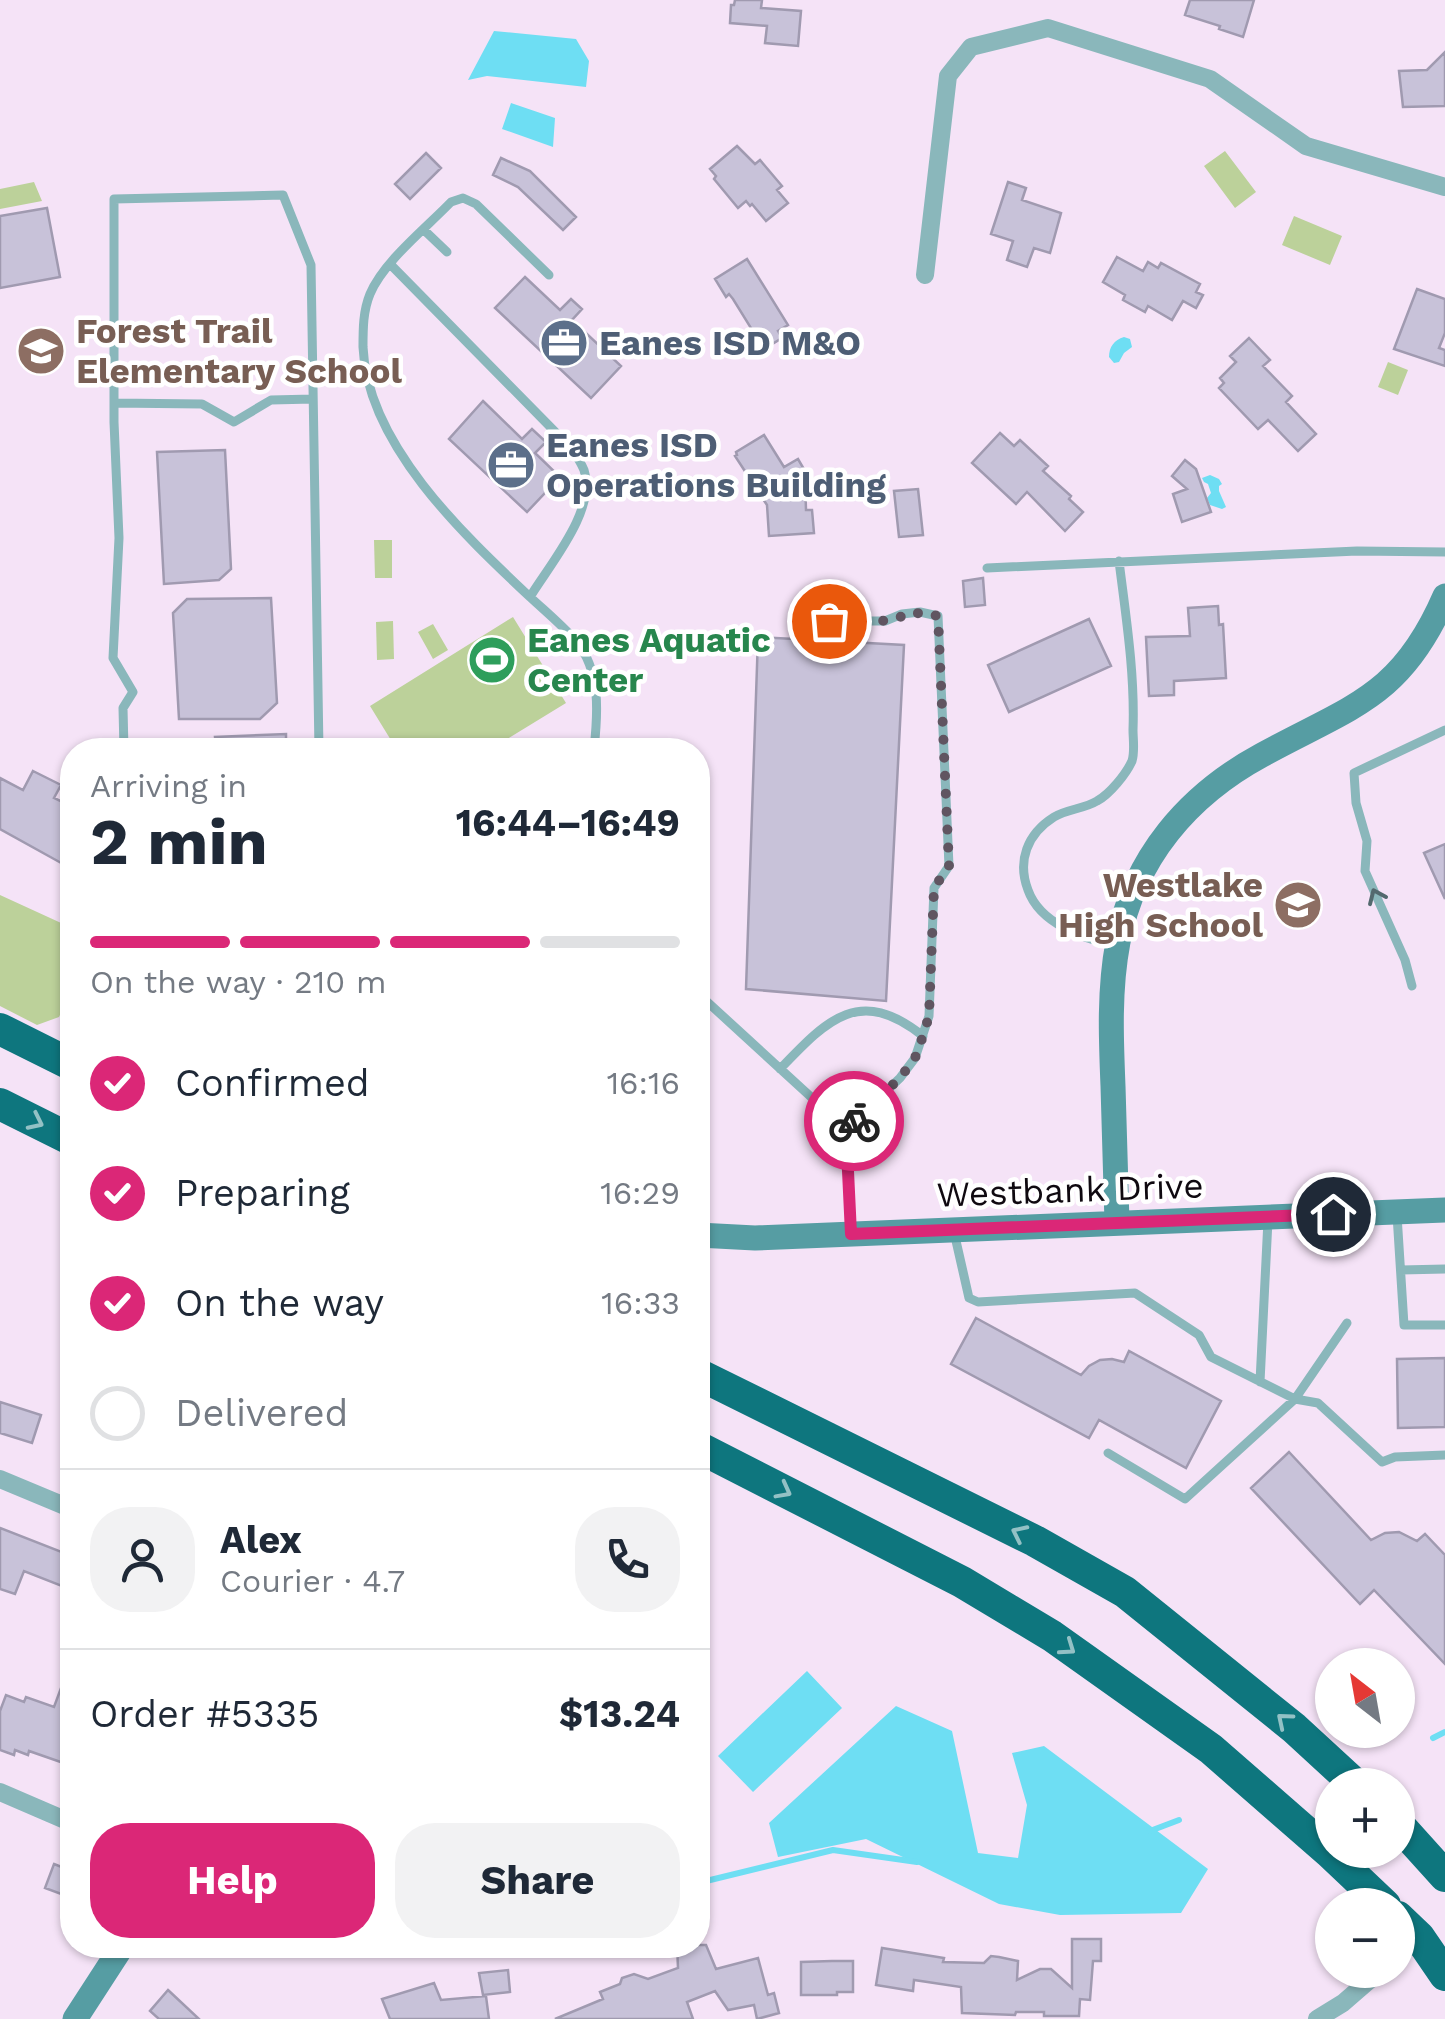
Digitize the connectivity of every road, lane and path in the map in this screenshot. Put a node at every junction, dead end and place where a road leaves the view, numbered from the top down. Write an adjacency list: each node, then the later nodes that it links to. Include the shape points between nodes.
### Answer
1 (1445, 187): 6 (street, via 1306,146 1210,79 1048,28 971,47 948,76)
2 (424, 230): 3 (lane); 4 (lane); 5 (lane, via 463,198)
3 (447, 252)
4 (390, 264): 13 (lane, via 370,293 362,325 373,401 413,472 476,547); 13 (lane, via 572,449 584,470 580,517)
5 (549, 275)
6 (925, 275)
7 (313, 399): 8 (lane, via 271,400 234,422 202,404); 8 (lane, via 311,266 283,195 114,199); 17 (lane)
8 (114, 403): 16 (lane, via 119,538 113,658 133,692 123,708)
9 (1445, 552): 10 (lane)
10 (1120, 561): 11 (lane); 19 (lane, via 1134,697 1133,759 1099,801 1055,816 1038,830 1022,866 1029,894 1048,919)
11 (988, 568)
12 (1445, 596): 19 (street, via 1419,647 1368,700 1261,755 1177,819 1133,892)
13 (530, 597): 18 (lane, via 578,644 593,674)
14 (801, 621): 23 (lane, via 938,616 949,866 934,888)
15 (1445, 730): 20 (lane, one-way to 15, via 1366,871 1354,773)
16 (124, 738)
17 (318, 738)
18 (595, 738)
19 (1118, 947): 32 (street, via 1111,1032)
20 (1412, 986)
21 (710, 1002): 25 (lane)
22 (0, 1029): 24 (highway)
23 (923, 1036): 25 (lane, via 874,1011 847,1014 824,1025); 27 (lane, via 900,1078)
24 (60, 1049)
25 (780, 1069): 27 (lane)
26 (0, 1104): 28 (highway, one-way to 28)
27 (846, 1129): 34 (lane)
28 (60, 1134)
29 (1445, 1210): 30 (street, Westbank Drive)
30 (1397, 1212): 31 (street, Westbank Drive); 37 (lane)
31 (1268, 1217): 32 (street, Westbank Drive); 41 (lane)
32 (1117, 1223): 33 (street, Westbank Drive)
33 (954, 1230): 34 (street, Westbank Drive); 41 (lane, via 969,1298 1136,1293 1198,1335 1211,1357)
34 (851, 1234): 35 (street, Westbank Drive)
35 (710, 1236)
36 (1445, 1269): 37 (lane)
37 (1401, 1270): 39 (lane, via 1404,1325)
38 (1347, 1323): 42 (lane)
39 (1445, 1326)
40 (710, 1380): 48 (highway, one-way to 40, via 1125,1592)
41 (1260, 1382): 42 (lane)
42 (1295, 1399): 44 (lane, via 1185,1499); 45 (lane, via 1318,1403 1382,1462)
43 (710, 1452): 53 (highway, one-way to 53, via 1052,1636 1211,1749)
44 (1108, 1454)
45 (1445, 1455)
46 (0, 1479): 47 (street)
47 (60, 1504)
48 (1338, 1768)
49 (0, 1792): 50 (street)
50 (60, 1818)
51 (1415, 1843): 52 (highway)
52 (1445, 1876)
53 (1367, 1888)
54 (1415, 1946): 56 (highway)
55 (115, 1958): 58 (street)
56 (1445, 1975)
57 (1360, 1988): 59 (street)
58 (75, 2019)
59 (1317, 2019)

